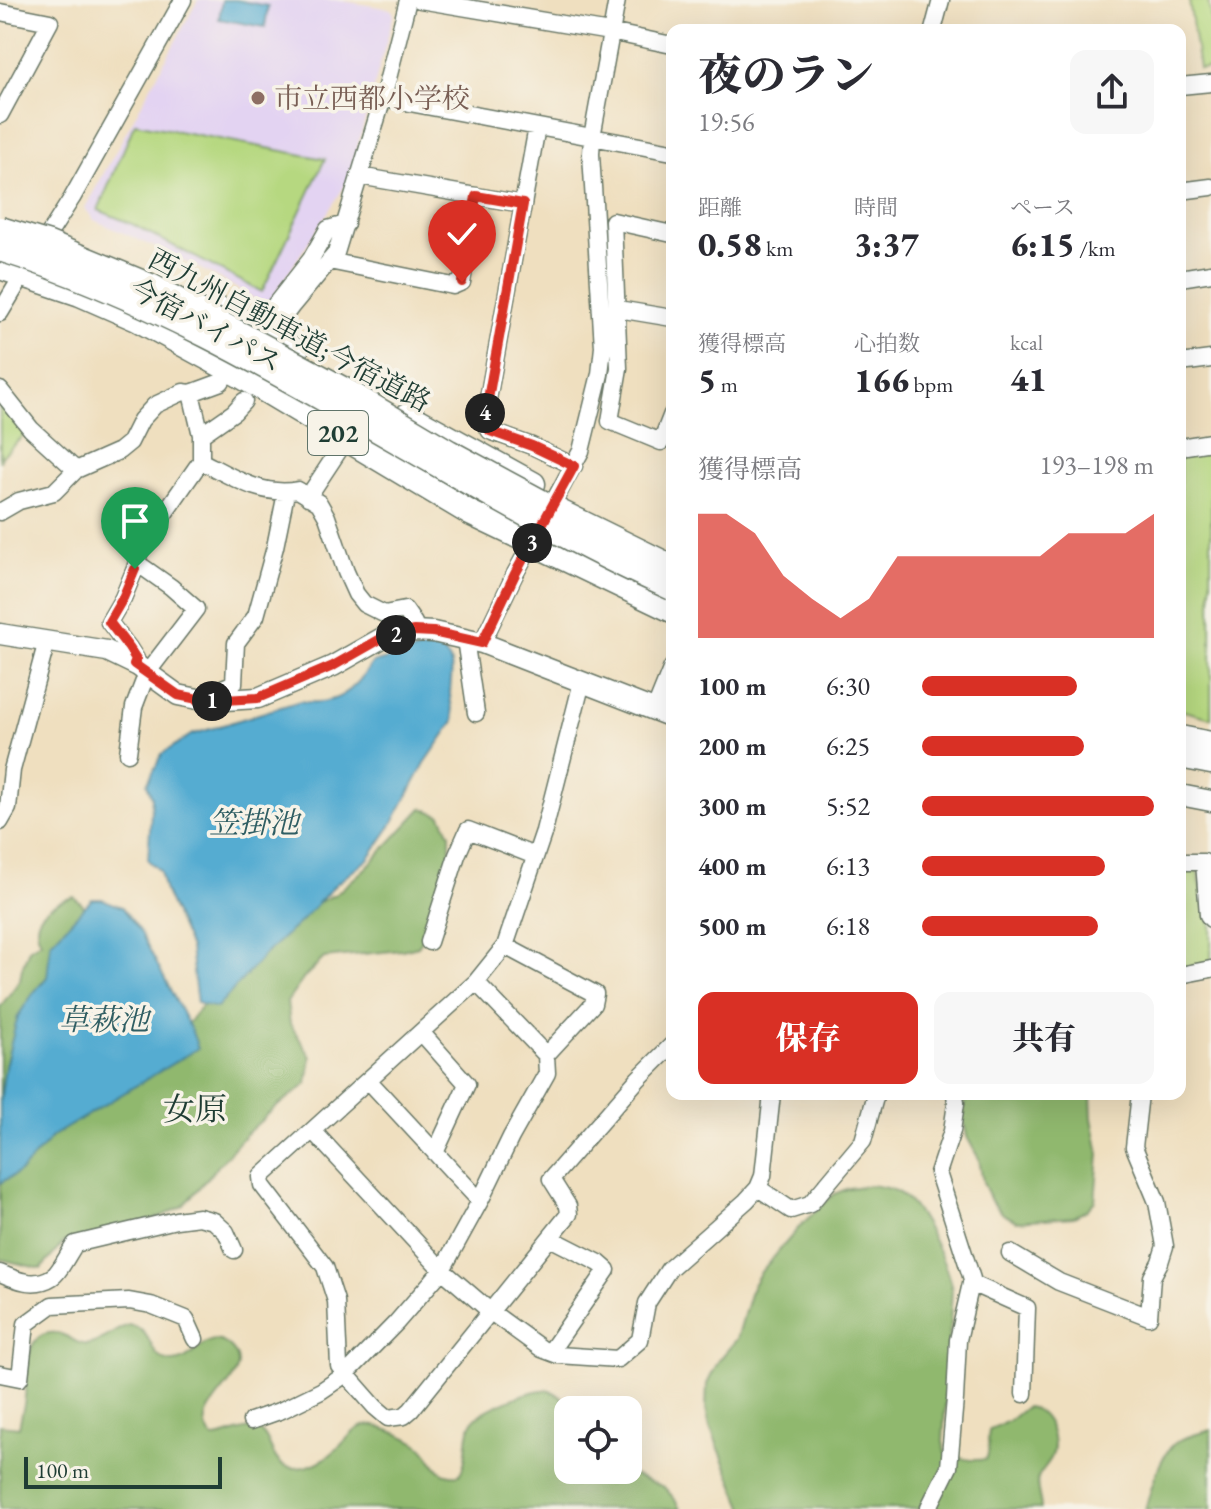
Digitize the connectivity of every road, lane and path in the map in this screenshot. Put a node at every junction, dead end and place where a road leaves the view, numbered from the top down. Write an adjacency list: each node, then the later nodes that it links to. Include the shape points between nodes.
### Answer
1 (183, 0): 27 (street)
2 (408, 0): 13 (street)
3 (420, 0): 8 (street)
4 (617, 0): 8 (street)
5 (941, 0): 7 (street)
6 (0, 12): 12 (street, via 50,22)
7 (935, 24)
8 (610, 32): 9 (street); 16 (street)
9 (666, 44)
10 (1211, 83): 11 (street)
11 (1186, 85)
12 (7, 90): 14 (street)
13 (383, 98): 15 (street); 18 (street)
14 (0, 115)
15 (537, 127): 16 (street); 22 (street)
16 (592, 137): 17 (street); 50 (street, via 603,347 581,451)
17 (666, 151)
18 (359, 176): 21 (street); 24 (street)
19 (1211, 187): 20 (street)
20 (1186, 190)
21 (476, 196): 22 (street); 29 (street, via 462,282 453,286)
22 (523, 204): 50 (street, via 484,421 490,431 532,446)
23 (0, 218): 27 (highway, 今宿バイパス / 202)
24 (346, 224): 29 (street); 36 (street, via 328,229)
25 (0, 229): 56 (highway, 西九州自動車道;今宿道路, bridge, via 94,261 167,294 449,452)
26 (666, 233): 33 (street, via 613,221)
27 (48, 235): 30 (street); 36 (highway, 今宿バイパス / 202, via 170,283)
28 (0, 249): 57 (highway, 西九州自動車道;今宿道路, bridge, via 86,279 185,325 555,531)
29 (329, 261): 36 (street)
30 (12, 270): 34 (street); 39 (highway, 今宿バイパス / 202, via 137,319)
31 (1211, 273): 32 (street)
32 (1186, 277)
33 (618, 309): 35 (street); 43 (street, via 619,368 610,421 661,442)
34 (0, 313)
35 (666, 317)
36 (265, 330): 54 (highway, 今宿バイパス / 202, via 566,502)
37 (1211, 359): 38 (street)
38 (1186, 362)
39 (229, 370): 41 (street, via 221,382); 45 (highway, 今宿バイパス / 202)
40 (0, 390): 49 (street, via 31,429)
41 (191, 393): 44 (street); 49 (street, via 155,405 130,442)
42 (244, 401): 44 (street)
43 (666, 429)
44 (201, 435): 48 (street)
45 (347, 438): 52 (street); 58 (highway, 今宿バイパス / 202, via 470,513)
46 (1211, 442): 47 (street)
47 (1186, 446)
48 (201, 461): 51 (street, via 258,489); 55 (street, via 141,547)
49 (76, 470): 53 (street, via 54,492)
50 (570, 472): 62 (street, bridge)
51 (286, 493): 52 (street, via 298,490); 65 (street, via 256,616 236,643 234,683)
52 (308, 497): 59 (street, via 327,517 356,594 384,614 405,610)
53 (0, 512)
54 (666, 552)
55 (137, 563): 63 (street, via 109,622); 63 (street, via 196,609)
56 (666, 564)
57 (666, 585)
58 (666, 607)
59 (414, 631): 62 (main road); 65 (main road, via 384,637 258,698)
60 (0, 634): 61 (main road)
61 (47, 641): 63 (main road, via 107,651); 79 (street, via 12,770 8,808)
62 (473, 641): 64 (main road); 66 (street)
63 (140, 668): 65 (main road, via 178,695); 72 (street)
64 (582, 682): 67 (main road); 80 (street)
65 (197, 699)
66 (476, 713)
67 (664, 713)
68 (1186, 729): 69 (highway)
69 (1211, 734)
70 (1186, 739): 71 (highway)
71 (1211, 744)
72 (128, 753)
73 (1186, 757): 74 (highway)
74 (1211, 762)
75 (1186, 773): 76 (highway)
76 (1211, 777)
77 (1186, 796): 78 (main road)
78 (1211, 801)
79 (0, 822)
80 (535, 856): 83 (street, via 468,830); 84 (street)
81 (1186, 862): 82 (street, via 1204,862)
82 (1211, 919)
83 (429, 942)
84 (505, 946): 87 (street); 90 (street, via 595,994 593,1004)
85 (1211, 969): 86 (street)
86 (1186, 974)
87 (476, 982): 88 (street); 90 (street)
88 (421, 1032): 91 (street); 97 (street, via 467,1084)
89 (666, 1051): 100 (street, via 551,1179 569,1214)
90 (546, 1055): 99 (street, via 547,1073)
91 (368, 1080): 96 (street); 97 (street)
92 (771, 1100): 98 (street)
93 (874, 1100): 98 (street, via 863,1141 810,1204 791,1210)
94 (956, 1100): 105 (street, via 938,1173)
95 (1139, 1100): 102 (street, via 1134,1147 1157,1202 1165,1246 1152,1277 1149,1317 1059,1282)
96 (313, 1131): 103 (street); 110 (street, via 261,1177 262,1185 325,1267 336,1301 339,1366)
97 (435, 1153): 99 (street)
98 (758, 1188): 108 (street, via 669,1269 647,1303 640,1340 618,1359)
99 (480, 1201): 103 (street)
100 (550, 1238): 106 (street); 108 (street, via 607,1270)
101 (234, 1250): 104 (street, via 226,1232 199,1217 75,1244 53,1277 20,1282)
102 (1010, 1253)
103 (442, 1270): 106 (street); 110 (street)
104 (0, 1273)
105 (971, 1283): 111 (street, via 1027,1308); 113 (street, via 958,1340 949,1467)
106 (491, 1312): 108 (street); 110 (street, via 404,1416 388,1418)
107 (195, 1339): 109 (street, via 186,1319 151,1305 52,1305 26,1324 20,1378)
108 (550, 1352)
109 (0, 1374)
110 (346, 1374): 112 (street, via 321,1391)
111 (1024, 1394)
112 (251, 1421)
113 (929, 1507)

